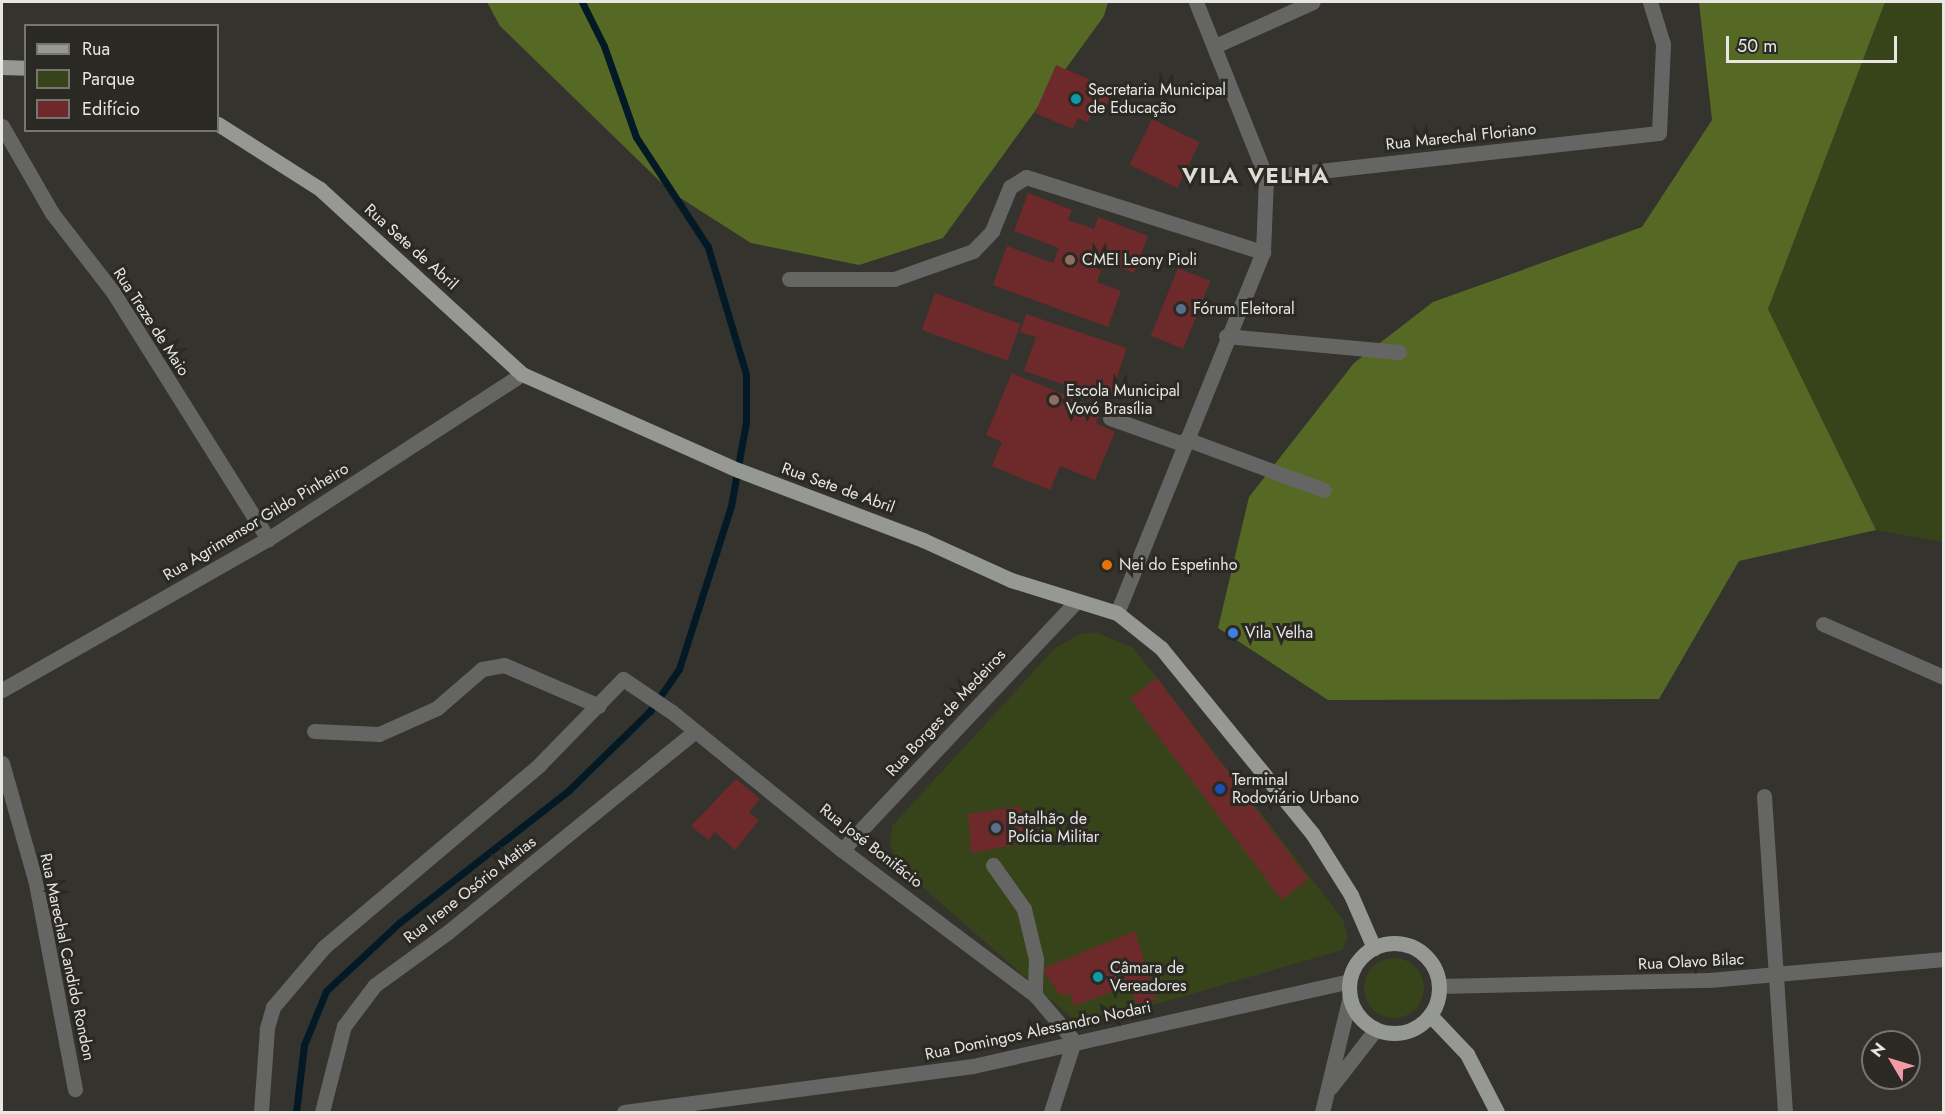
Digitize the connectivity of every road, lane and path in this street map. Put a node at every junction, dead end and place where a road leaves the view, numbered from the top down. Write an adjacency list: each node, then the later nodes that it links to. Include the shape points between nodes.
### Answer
1 (1196, 2): 4 (street)
2 (1313, 2): 4 (street)
3 (1650, 2): 9 (street, Rua Marechal Floriano, via 1664,44 1659,134)
4 (1215, 46): 9 (street)
5 (2, 67): 6 (main road)
6 (24, 68)
7 (219, 125): 14 (main road, Rua Sete de Abril, via 320,189)
8 (2, 126): 18 (street, Rua Treze de Maio, via 52,213 113,292)
9 (1266, 177): 10 (street)
10 (1263, 252): 11 (street, via 1026,177 1010,187 992,231 973,251 894,279); 12 (street)
11 (789, 279)
12 (1226, 336): 13 (street); 16 (street)
13 (1400, 352)
14 (522, 374): 18 (street, Rua Agrimensor Gildo Pinheiro); 19 (main road, Rua Sete de Abril, via 738,470 923,540 1011,580)
15 (1110, 418): 16 (street)
16 (1184, 442): 17 (street); 20 (street)
17 (1324, 490)
18 (268, 539): 23 (street, Rua Agrimensor Gildo Pinheiro)
19 (1077, 601): 20 (main road, Rua Sete de Abril); 29 (street, Rua Borges de Medeiros)
20 (1117, 613): 31 (main road, Rua Sete de Abril, via 1161,648 1312,833 1351,895)
21 (1823, 624): 22 (street)
22 (1944, 677)
23 (2, 690)
24 (599, 705): 25 (street, via 504,665 482,669 437,708 379,734); 26 (street, Rua José Bonifácio, via 623,679); 42 (street, via 539,765 324,947 273,1007 267,1028)
25 (314, 731)
26 (694, 732): 29 (street, Rua José Bonifácio); 43 (street, Rua Irene Osório Matias, via 448,932 375,985 344,1026)
27 (2, 763): 40 (street, Rua Marechal Candido Rondon, via 36,883)
28 (1764, 796): 33 (street)
29 (842, 850): 36 (street, Rua José Bonifácio)
30 (993, 865): 36 (street, via 1026,917 1036,959)
31 (1374, 948): 34 (main road, via 1395,944 1416,949 1428,958); 35 (main road, via 1362,956)
32 (1944, 959): 33 (street, Rua Olavo Bilac)
33 (1776, 974): 34 (street, Rua Olavo Bilac); 48 (street)
34 (1439, 986): 37 (main road)
35 (1349, 988): 38 (main road, via 1363,1021); 39 (street, Rua Domingos Alessandro Nodari); 41 (street)
36 (1035, 995): 39 (street, Rua José Bonifácio)
37 (1430, 1015): 38 (main road, via 1405,1032); 47 (main road, via 1467,1054)
38 (1376, 1029): 41 (street)
39 (1074, 1041): 44 (street, Rua Domingos Alessandro Nodari, via 973,1066); 45 (street)
40 (75, 1089)
41 (1327, 1092): 46 (street)
42 (261, 1113)
43 (322, 1113)
44 (624, 1113)
45 (1051, 1113)
46 (1322, 1113)
47 (1497, 1113)
48 (1785, 1113)

